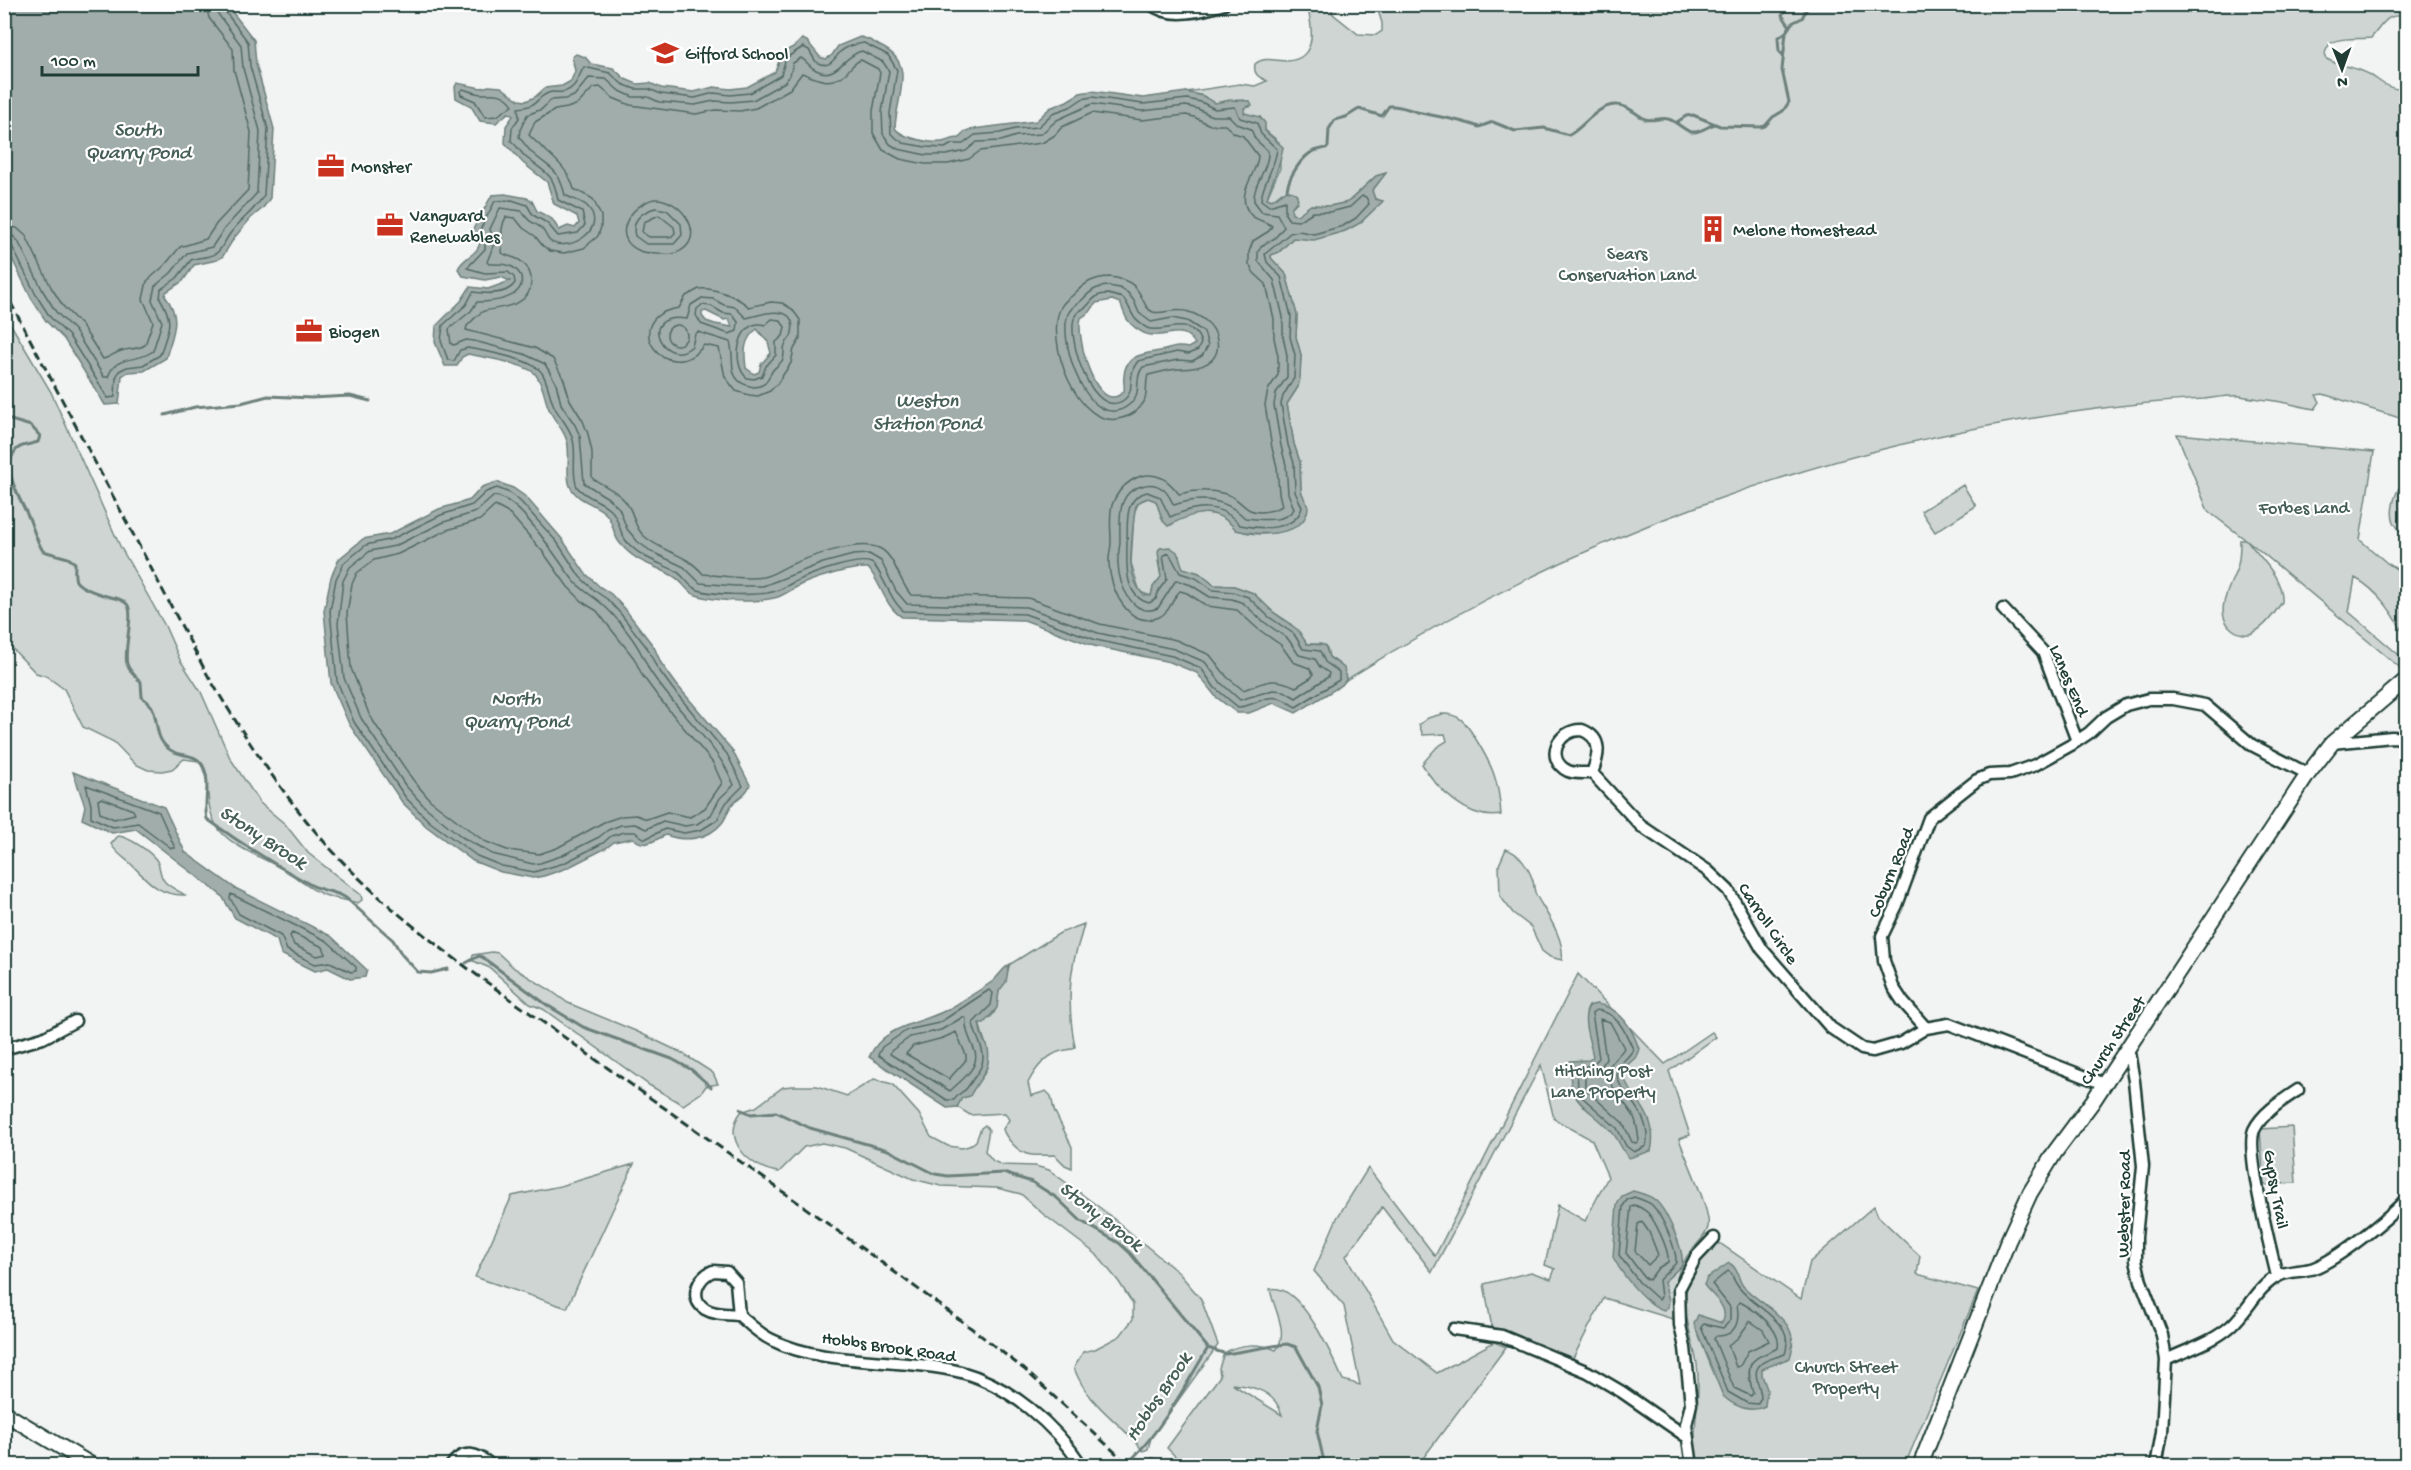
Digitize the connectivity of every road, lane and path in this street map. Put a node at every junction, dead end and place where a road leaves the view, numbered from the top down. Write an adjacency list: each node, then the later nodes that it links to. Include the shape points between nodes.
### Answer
1 (1151, 4): 2 (street, via 1165,12 1178,13)
2 (1224, 4)
3 (2003, 609): 6 (street, Lanes End, via 2043,652)
4 (2406, 680): 7 (street, Church Street)
5 (2406, 738): 7 (street)
6 (2077, 741): 9 (street, Coburn Road, via 2126,705 2149,699 2173,699 2205,705 2252,745); 11 (street, Coburn Road, via 2035,765 1977,780 1929,818 1882,936 1884,961 1893,987)
7 (2332, 743): 9 (street, Church Street)
8 (1592, 773): 8 (street, via 1598,754 1596,740 1581,730 1564,734 1557,746 1559,763 1573,772); 11 (street, Carroll Circle, via 1641,826 1708,871 1728,890 1762,949 1831,1028 1862,1049 1873,1051 1901,1043)
9 (2308, 774): 12 (street, Church Street)
10 (75, 1021): 13 (street, via 43,1038)
11 (1926, 1028): 14 (street, via 1949,1024)
12 (2128, 1047): 14 (street, Church Street); 21 (street, Webster Road, via 2143,1166 2136,1260 2162,1335)
13 (4, 1049)
14 (2104, 1084): 29 (street, Church Street, via 2055,1152 2026,1201)
15 (2298, 1090): 18 (street, Gypsy Trail, via 2272,1108 2254,1130 2252,1141 2257,1187)
16 (2406, 1199): 18 (street, via 2356,1241 2316,1267)
17 (1714, 1238): 23 (street, via 1696,1257 1679,1288 1691,1404)
18 (2277, 1276): 21 (street, via 2251,1300 2234,1324 2214,1340)
19 (739, 1315): 19 (street, via 712,1312 700,1304 696,1290 702,1277 720,1270 732,1276 738,1288); 27 (street, Hobbs Brook Road, via 765,1336 796,1349 935,1367 982,1379 1041,1419)
20 (1454, 1329): 23 (street, via 1502,1336 1588,1372)
21 (2166, 1360): 30 (street, Webster Road)
22 (4, 1413): 24 (street)
23 (1687, 1437): 28 (street)
24 (93, 1466)
25 (451, 1466): 26 (street, via 460,1456 470,1454)
26 (492, 1466)
27 (1082, 1466)
28 (1692, 1466)
29 (1920, 1466)
30 (2156, 1466)

